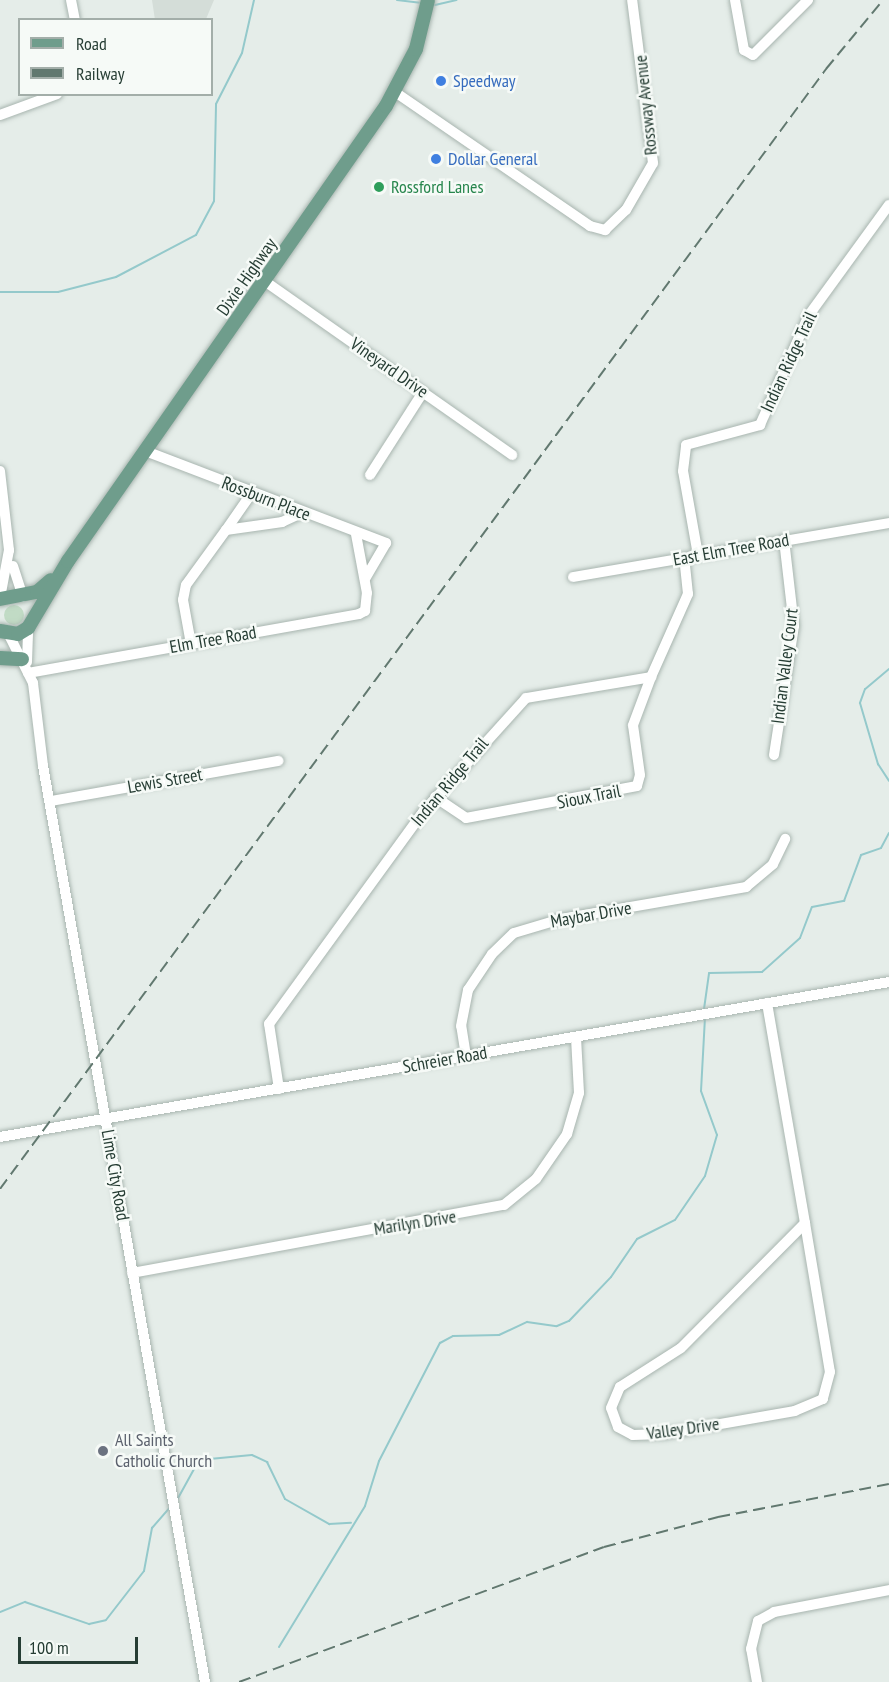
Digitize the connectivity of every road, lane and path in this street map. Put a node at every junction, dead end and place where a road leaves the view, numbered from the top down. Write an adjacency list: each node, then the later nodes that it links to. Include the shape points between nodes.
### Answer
1 (71, 0): 6 (street)
2 (428, 0): 7 (main road, Dixie Highway, via 416,49)
3 (632, 0): 7 (street, Rossway Avenue, via 653,163 626,210 604,230 583,222)
4 (735, 0): 5 (street, via 744,50 753,55)
5 (808, 0)
6 (75, 18)
7 (395, 92): 11 (main road, Dixie Highway)
8 (52, 96): 9 (street)
9 (0, 115)
10 (889, 205): 24 (street, Indian Ridge Trail, via 809,315 760,425 686,445 683,471)
11 (266, 282): 12 (street, Vineyard Drive); 13 (main road, Dixie Highway)
12 (423, 392): 14 (street, Vineyard Drive); 16 (street)
13 (148, 452): 17 (street, Rossburn Place); 26 (main road, Dixie Highway)
14 (512, 455)
15 (0, 471): 19 (street)
16 (370, 475)
17 (251, 494): 18 (street, Rossburn Place); 21 (street)
18 (301, 513): 21 (street, via 282,522); 22 (street, Rossburn Place)
19 (5, 523): 29 (street, via 13,577); 30 (street, via 7,574)
20 (889, 523): 23 (street, East Elm Tree Road)
21 (226, 530): 33 (street, via 186,585 183,600)
22 (356, 534): 28 (street, Elm Tree Road); 28 (street, Rossburn Place, via 386,543)
23 (784, 540): 24 (street, East Elm Tree Road); 38 (street, Indian Valley Court, via 794,626)
24 (698, 555): 25 (street, East Elm Tree Road)
25 (684, 558): 27 (street, East Elm Tree Road); 37 (street, via 688,594)
26 (68, 561): 29 (main road, Dixie Highway, via 41,590); 31 (main road, Dixie Highway)
27 (573, 577)
28 (365, 579): 33 (street, Elm Tree Road, via 367,605 359,614)
29 (23, 596): 30 (main road, Dixie Highway); 31 (main road, via 32,608)
30 (0, 598)
31 (30, 625): 32 (main road); 36 (street, Lime City Road)
32 (4, 633): 34 (main road); 36 (street, Lime City Road)
33 (191, 644): 36 (street, Elm Tree Road)
34 (0, 649)
35 (0, 658): 36 (main road)
36 (26, 667): 41 (street, Lime City Road)
37 (651, 677): 40 (street, Indian Ridge Trail, via 526,698); 40 (street, Sioux Trail, via 633,725 640,775 637,786 466,818)
38 (774, 756)
39 (279, 761): 41 (street, Lewis Street)
40 (435, 797): 47 (street, Indian Ridge Trail, via 269,1024)
41 (51, 801): 48 (street, Lime City Road)
42 (785, 839): 46 (street, Maybar Drive, via 773,864 746,886 561,919 514,933 492,954 468,990 461,1026)
43 (889, 982): 44 (street, Schreier Road)
44 (767, 1003): 45 (street, Schreier Road); 50 (street, Valley Drive)
45 (576, 1037): 46 (street, Schreier Road); 51 (street, Marilyn Drive, via 579,1093 567,1134 536,1179 504,1205)
46 (466, 1056): 47 (street, Schreier Road)
47 (279, 1089): 48 (street, Schreier Road)
48 (105, 1119): 49 (street, Schreier Road); 51 (street, Lime City Road)
49 (0, 1137)
50 (805, 1224): 50 (street, Valley Drive, via 681,1348 620,1387 611,1408 618,1427 633,1435 663,1434 795,1411 823,1399 830,1372)
51 (132, 1273): 53 (street, Lime City Road)
52 (889, 1590): 54 (street, via 774,1612 758,1622 751,1648)
53 (205, 1682)
54 (757, 1682)

